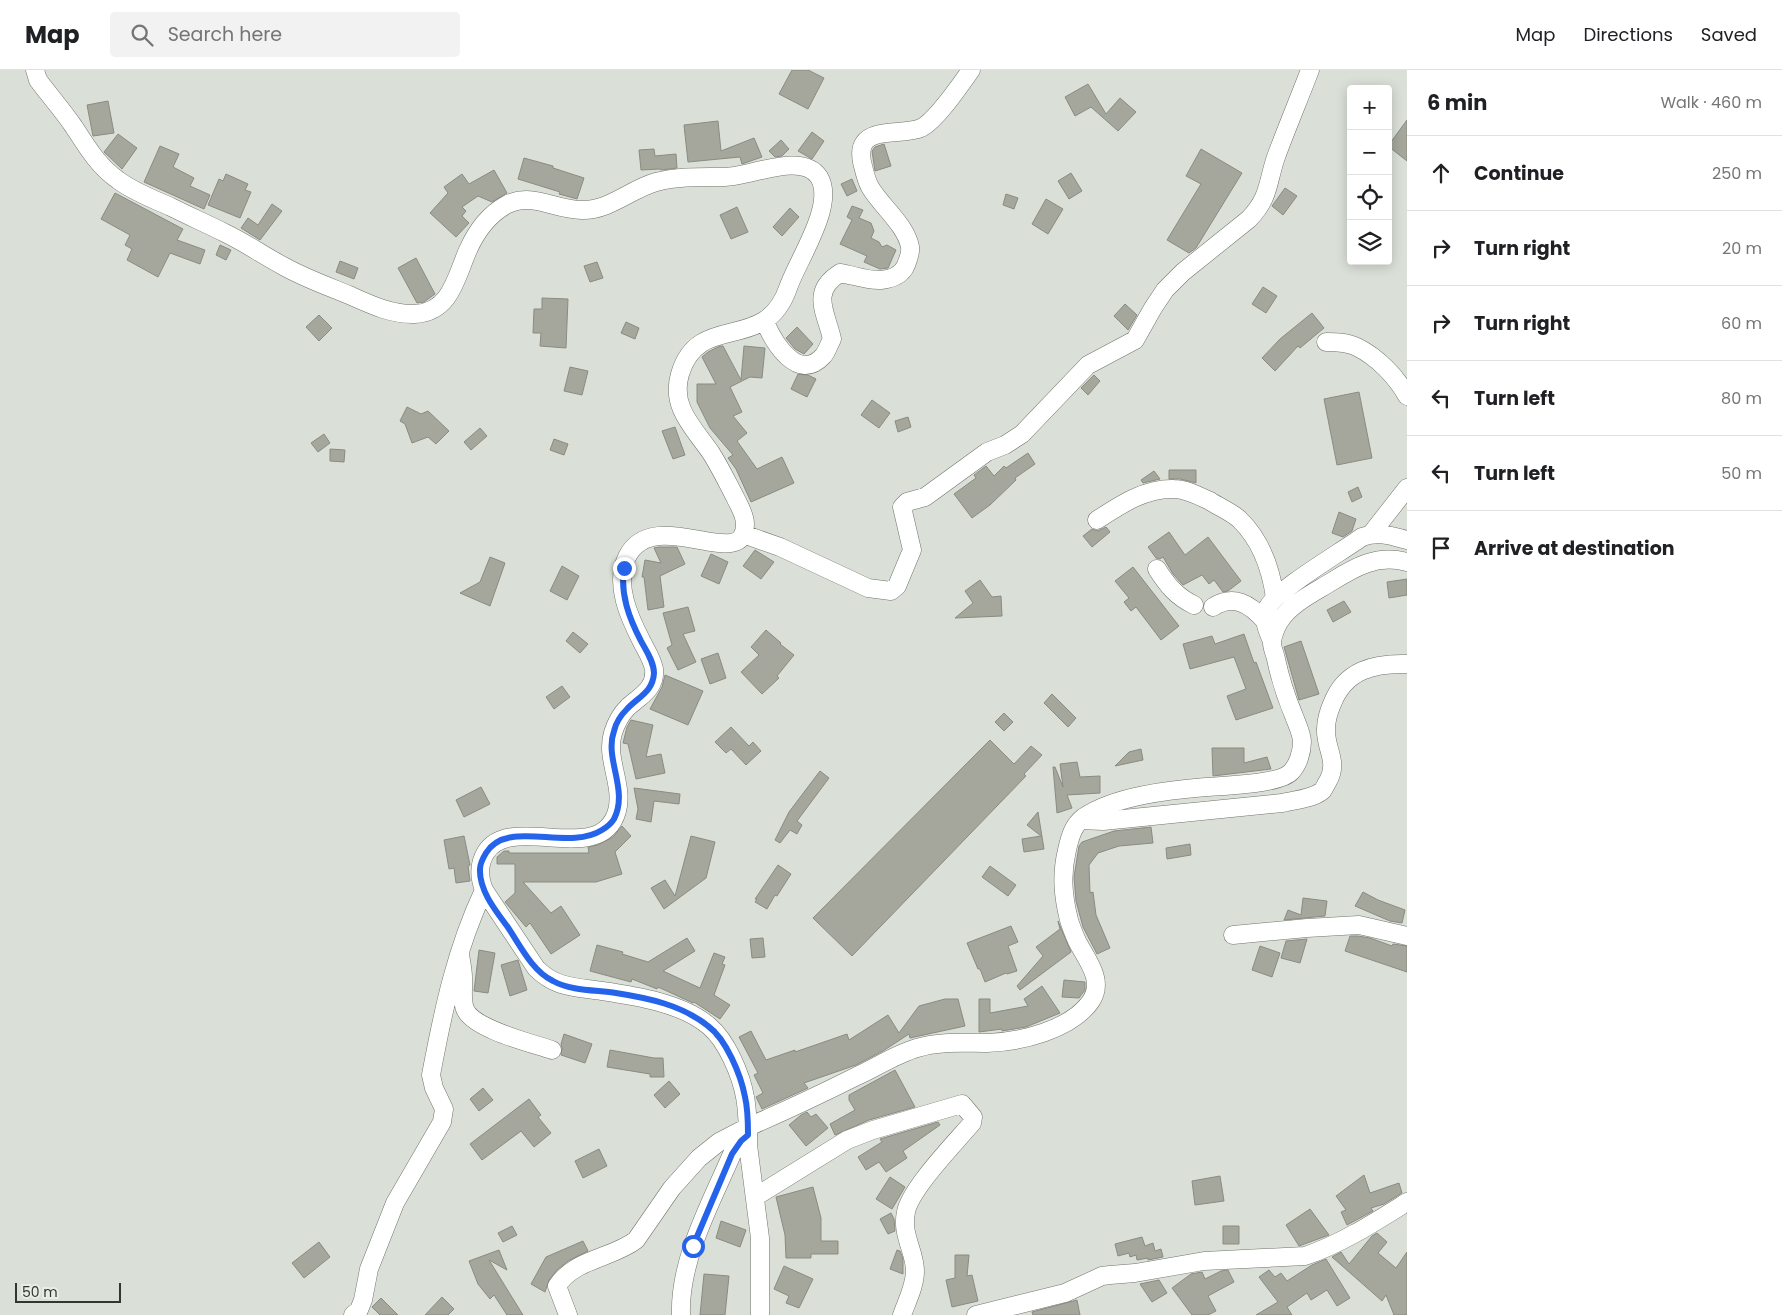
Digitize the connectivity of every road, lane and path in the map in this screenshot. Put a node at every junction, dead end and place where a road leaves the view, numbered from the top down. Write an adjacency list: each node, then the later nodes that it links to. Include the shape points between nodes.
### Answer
1 (35, 70): 4 (street, via 38,80 90,153 118,180 153,200 226,233 289,269 372,305 406,313 431,310 444,301 482,225 506,205 519,200 582,211 606,206 656,182 736,177 775,167 808,168 820,178 825,200 784,300)
2 (971, 70): 4 (street, via 921,128 871,137 861,148 869,186 906,236 910,248 903,271 880,280 840,273 830,279 821,300 832,339 824,356 812,364 800,365 786,356 772,339)
3 (1310, 70): 9 (street, via 1258,209 1171,284 1152,308 1135,340 1088,365 1022,434 986,452 925,497 906,502 902,507 912,550 897,586 891,591 868,588 780,547)
4 (765, 322): 9 (street, via 716,336 693,349 679,377 677,392 687,423 715,460 743,513)
5 (1326, 342): 6 (street, via 1356,347 1374,358)
6 (1407, 396)
7 (1407, 488): 10 (street)
8 (1097, 520): 14 (street, via 1129,499 1154,491 1175,488 1198,495 1239,520 1252,536 1265,555)
9 (743, 534): 21 (street, via 724,545 669,535 651,536 636,544 624,568 623,596 654,671 652,683 645,694 627,708 613,732 610,745 619,793 614,820 584,838 515,836 500,840 482,859 480,880)
10 (1371, 534): 11 (street, via 1381,533); 14 (street)
11 (1407, 540)
12 (1407, 562): 18 (street, via 1385,559 1355,566 1293,607 1278,624)
13 (1157, 570): 15 (street, via 1173,592)
14 (1275, 598): 17 (street, via 1268,607)
15 (1194, 605)
16 (1213, 607): 17 (street, via 1234,600 1256,611)
17 (1265, 621): 18 (street)
18 (1272, 641): 20 (street, via 1280,677 1303,739 1299,758 1288,776 1246,785 1142,796 1098,810)
19 (1407, 664): 20 (street, via 1372,667 1342,684 1329,713 1326,730 1333,763 1322,791 1282,803 1102,821)
20 (1081, 820): 26 (street, via 1070,836 1062,879 1070,923 1094,970 1096,992 1086,1007 1055,1029 1020,1038 989,1043 947,1042 915,1048)
21 (484, 890): 24 (street, via 469,920); 26 (street, via 536,968 555,983 660,1002 696,1017 710,1027 725,1047 741,1081 746,1098)
22 (1233, 935): 23 (street, via 1359,925)
23 (1407, 936)
24 (459, 951): 25 (street, via 464,1007 469,1016 493,1029); 29 (street, via 430,1075 444,1109 442,1122 395,1203 369,1269 363,1300)
25 (552, 1050)
26 (748, 1131): 27 (street); 30 (street, via 719,1142 699,1158 672,1188 636,1240 562,1278 557,1286); 31 (street, via 732,1154 693,1246 683,1281)
27 (755, 1198): 32 (street, via 760,1238); 33 (street, via 847,1140 962,1104 973,1117 972,1123 912,1196 906,1211 907,1240 915,1280)
28 (1407, 1202): 34 (street, via 1319,1252 1305,1256 1204,1261 1110,1274 1065,1293)
29 (353, 1315)
30 (568, 1315)
31 (681, 1315)
32 (760, 1315)
33 (902, 1315)
34 (976, 1315)

